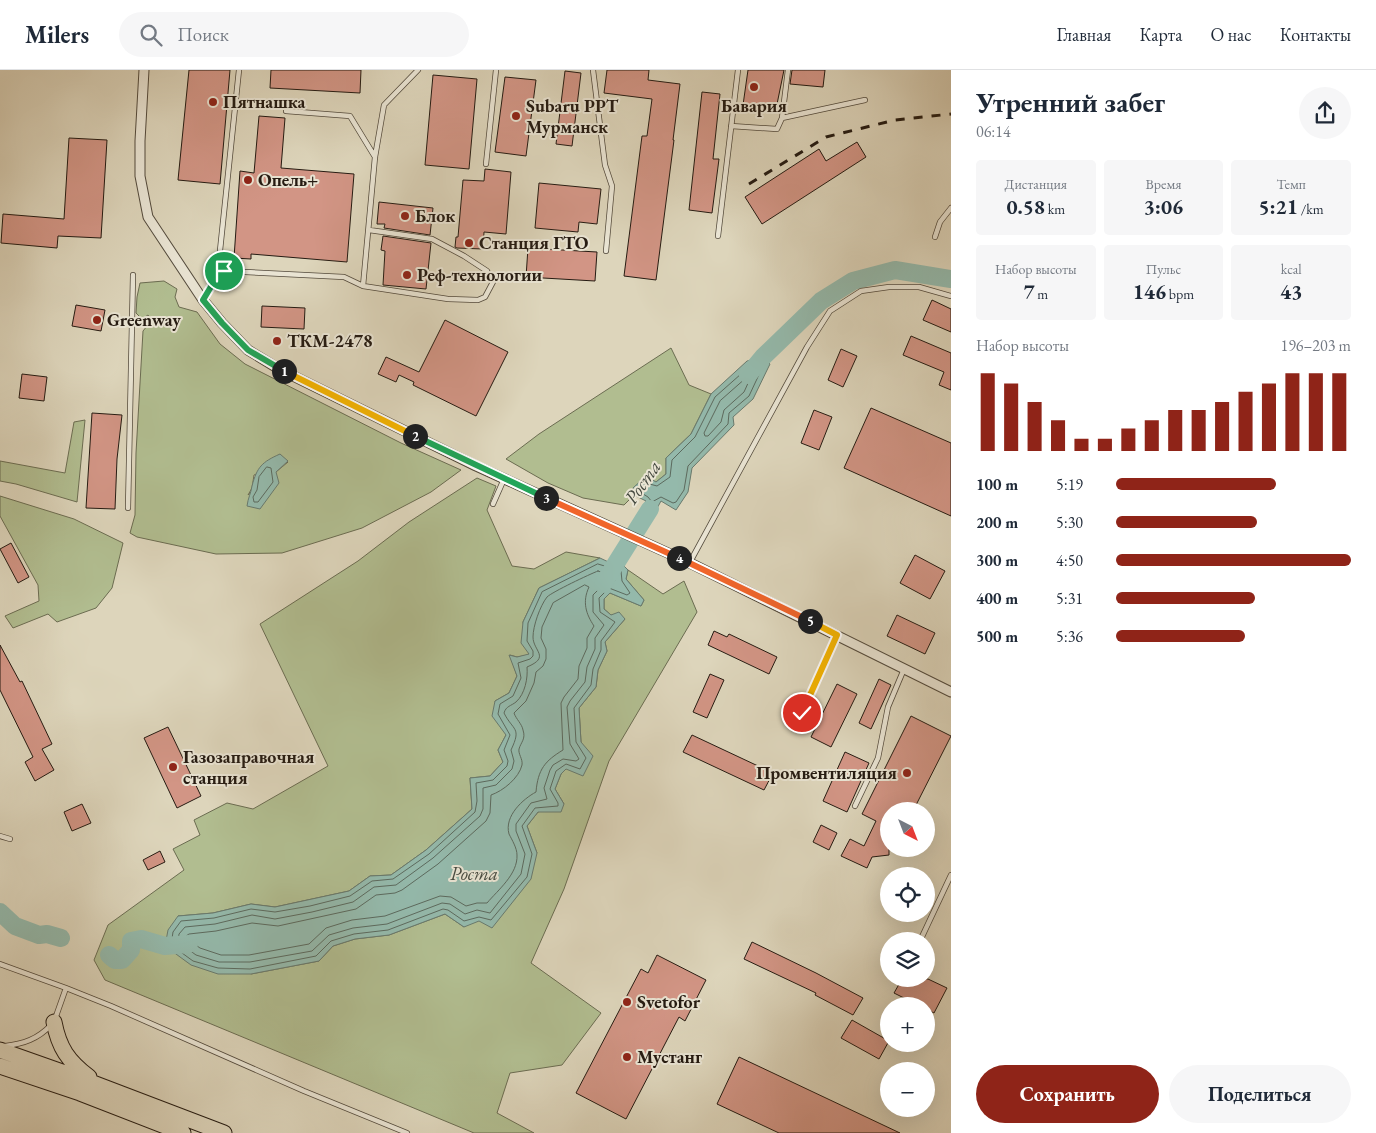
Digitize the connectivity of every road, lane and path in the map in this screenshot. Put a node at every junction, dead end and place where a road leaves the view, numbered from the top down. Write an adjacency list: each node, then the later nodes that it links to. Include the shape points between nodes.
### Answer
1 (144, 70): 23 (street, via 140,176 148,217)
2 (239, 70): 19 (lane, via 219,260)
3 (418, 70): 12 (lane, via 384,105)
4 (496, 70): 13 (lane)
5 (592, 70): 18 (lane, via 604,165 612,186)
6 (738, 70): 11 (lane)
7 (788, 70): 10 (lane)
8 (865, 100): 10 (lane)
9 (286, 111): 12 (lane, via 350,116)
10 (782, 118): 11 (lane, via 777,129)
11 (731, 126): 16 (lane)
12 (375, 157): 15 (lane)
13 (486, 164)
14 (951, 208): 17 (lane, via 940,222)
15 (369, 230): 21 (lane); 21 (lane, via 432,239 487,271 493,282 485,297 478,300 448,299)
16 (718, 236)
17 (935, 237)
18 (606, 251)
19 (224, 271): 21 (lane, via 344,277); 23 (lane)
20 (133, 275): 26 (lane)
21 (363, 286)
22 (951, 296): 27 (lane, via 919,287 889,287 861,292 830,311 807,347)
23 (203, 300): 24 (street, via 248,350 279,369)
24 (504, 479): 25 (lane); 27 (street)
25 (493, 504)
26 (128, 508)
27 (690, 563): 28 (street)
28 (837, 635): 29 (street); 31 (lane)
29 (904, 669): 30 (street); 32 (lane, via 888,707 878,758)
30 (951, 692)
31 (802, 713)
32 (856, 806)
33 (0, 836): 34 (lane)
34 (10, 839)
35 (951, 875): 36 (lane)
36 (924, 932)
37 (0, 964): 38 (lane)
38 (66, 988): 39 (lane); 46 (lane)
39 (54, 1022): 40 (lane, via 43,1034 24,1043); 43 (main road, via 62,1050)
40 (0, 1046)
41 (0, 1050): 43 (main road)
42 (0, 1066): 44 (main road)
43 (100, 1085): 45 (main road)
44 (182, 1133)
45 (224, 1133)
46 (407, 1133)

